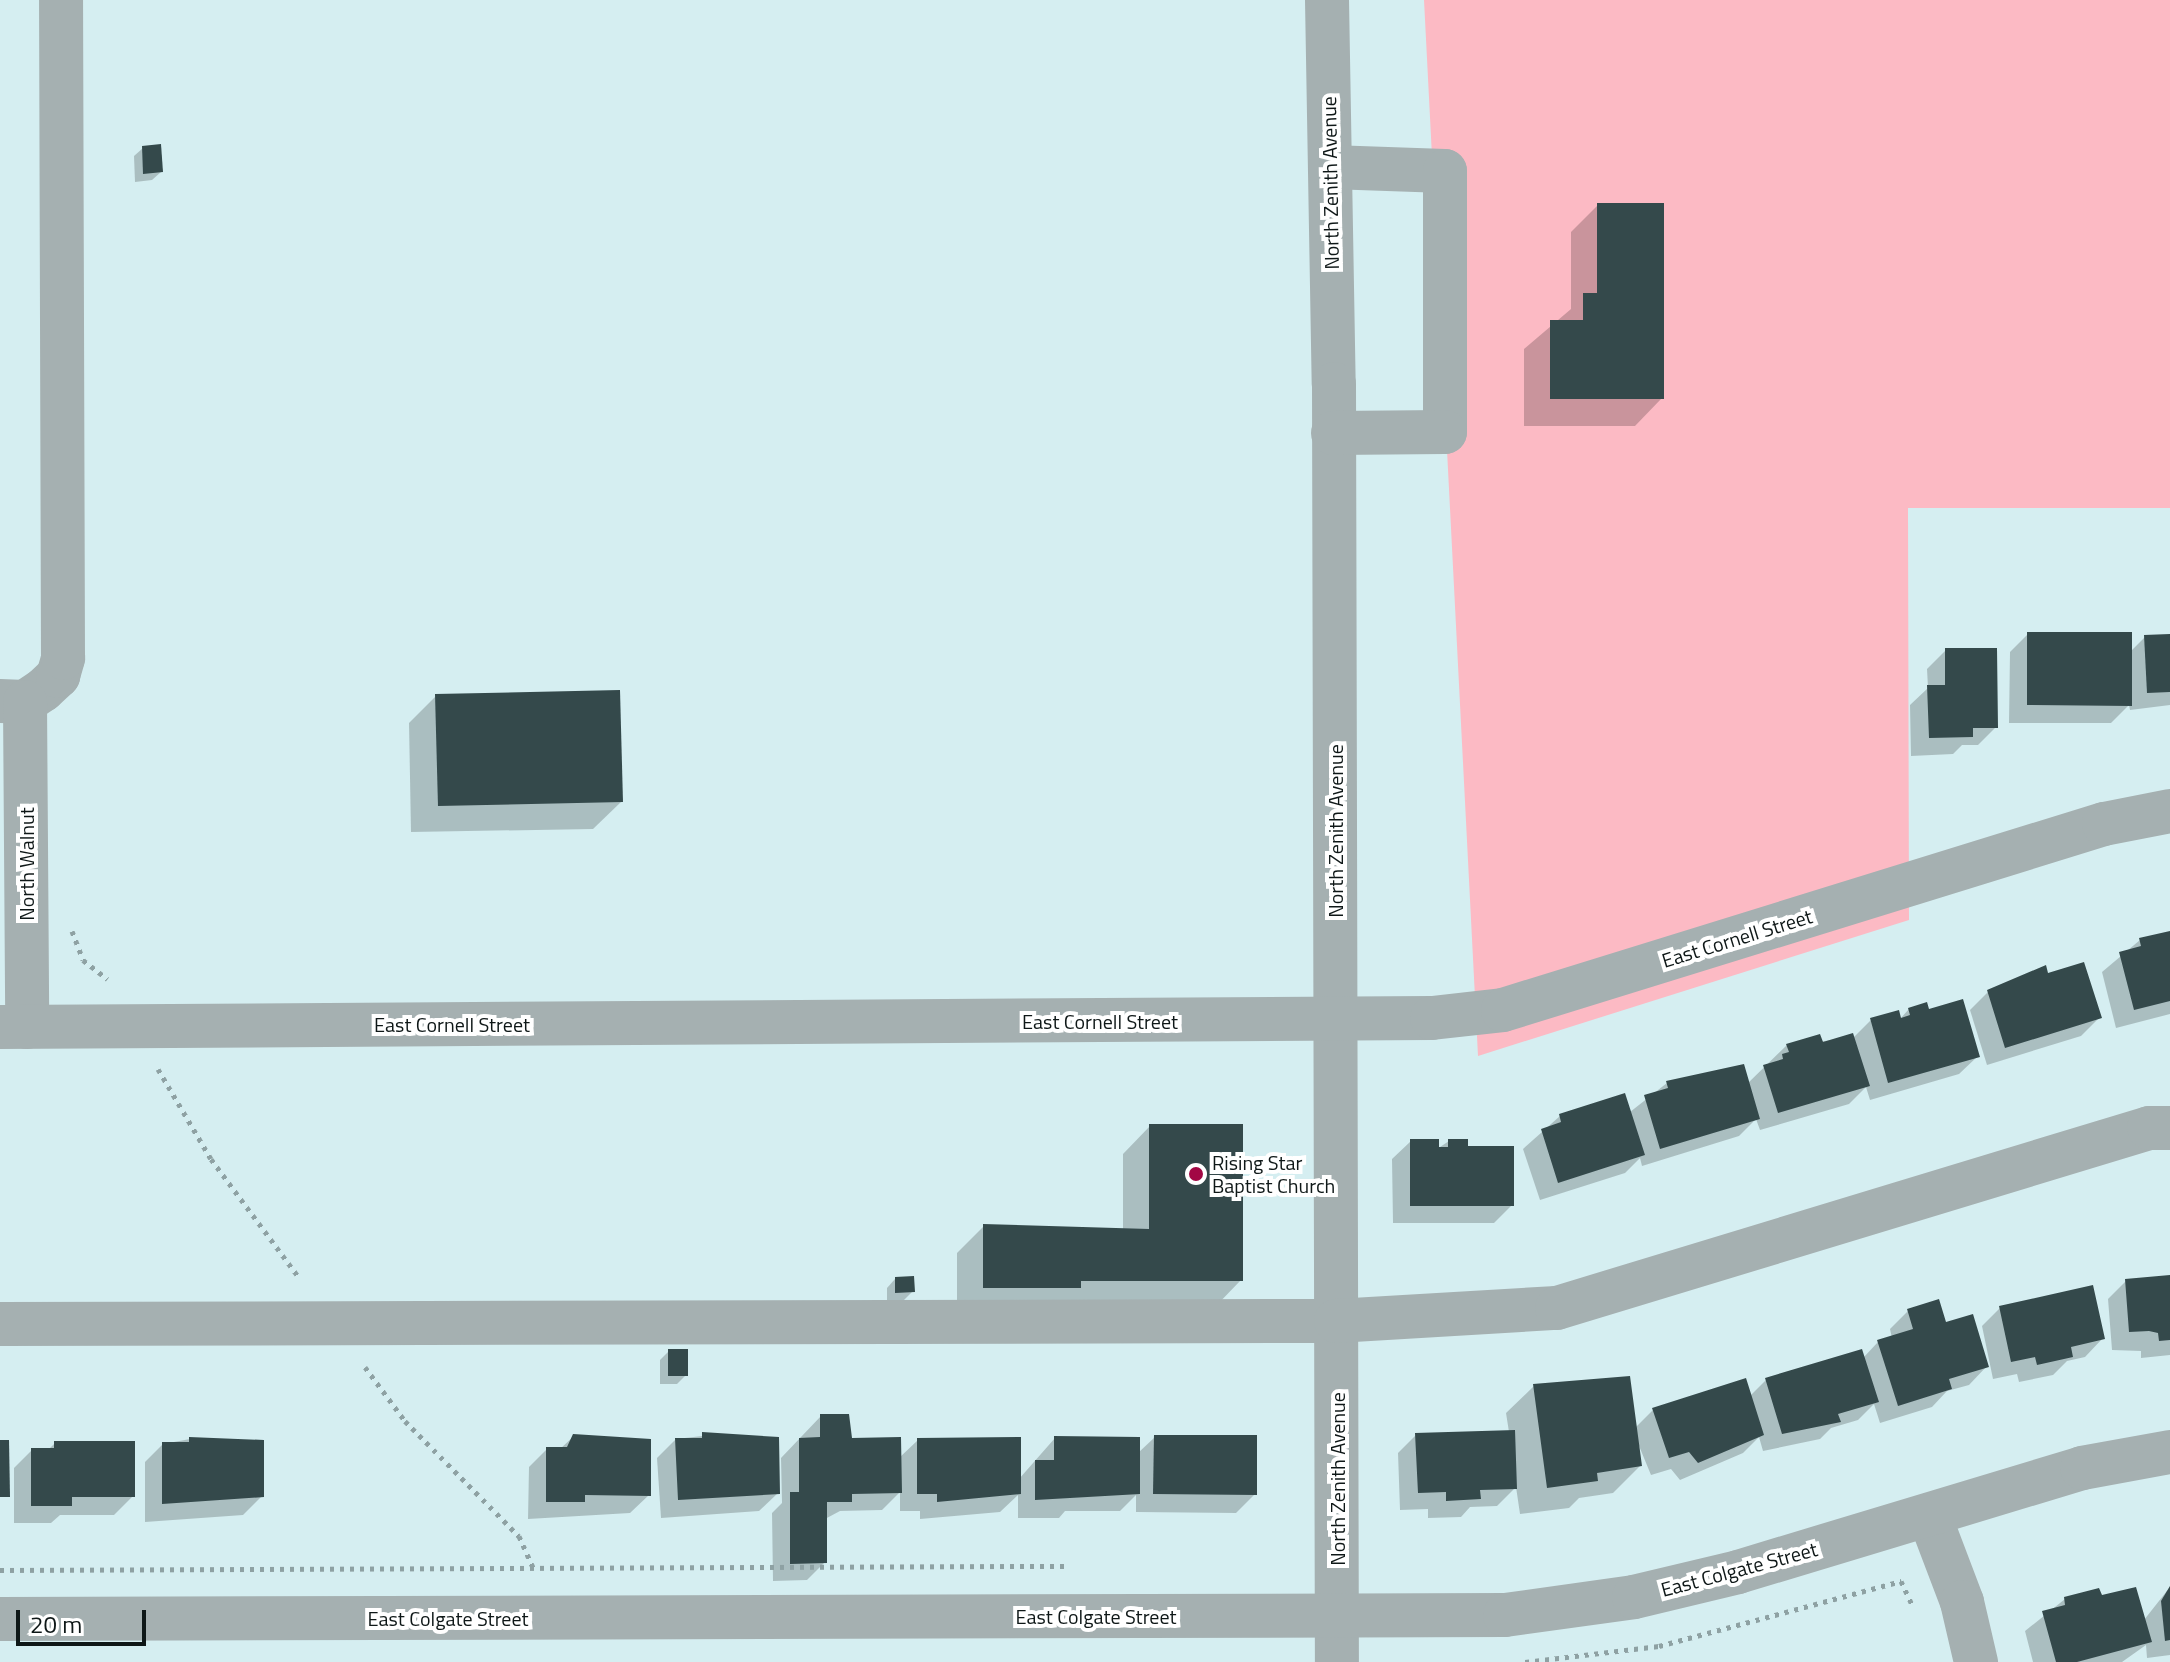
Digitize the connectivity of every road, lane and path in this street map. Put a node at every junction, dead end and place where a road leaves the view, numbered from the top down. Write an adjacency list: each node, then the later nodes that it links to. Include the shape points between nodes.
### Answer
1 (61, 0): 5 (street, via 63,658 58,676)
2 (1327, 0): 3 (street, North Zenith Avenue)
3 (1330, 167): 4 (street, North Zenith Avenue); 4 (street, via 1445,171 1445,432)
4 (1333, 433): 9 (street, North Zenith Avenue)
5 (12, 702): 10 (street, North Walnut)
6 (2170, 811): 9 (street, East Cornell Street, via 2104,824 1503,1010 1432,1018)
7 (72, 917): 8 (path, via 83,960 100,978)
8 (115, 981)
9 (1335, 1019): 10 (street, East Cornell Street); 12 (street, North Zenith Avenue)
10 (14, 1027)
11 (2170, 1128): 12 (street, via 2149,1128 1557,1308)
12 (1336, 1321): 13 (street); 18 (street, North Zenith Avenue)
13 (0, 1324)
14 (2170, 1452): 15 (street, East Colgate Street, via 2082,1468)
15 (1929, 1515): 18 (street, East Colgate Street, via 1634,1597 1505,1615); 23 (street, via 1962,1602)
16 (1065, 1566): 17 (path)
17 (0, 1570)
18 (1337, 1615): 20 (street, East Colgate Street); 21 (street, North Zenith Avenue)
19 (1916, 1615): 22 (path, via 1901,1581 1659,1646)
20 (0, 1619)
21 (1337, 1662)
22 (1525, 1662)
23 (1976, 1662)

